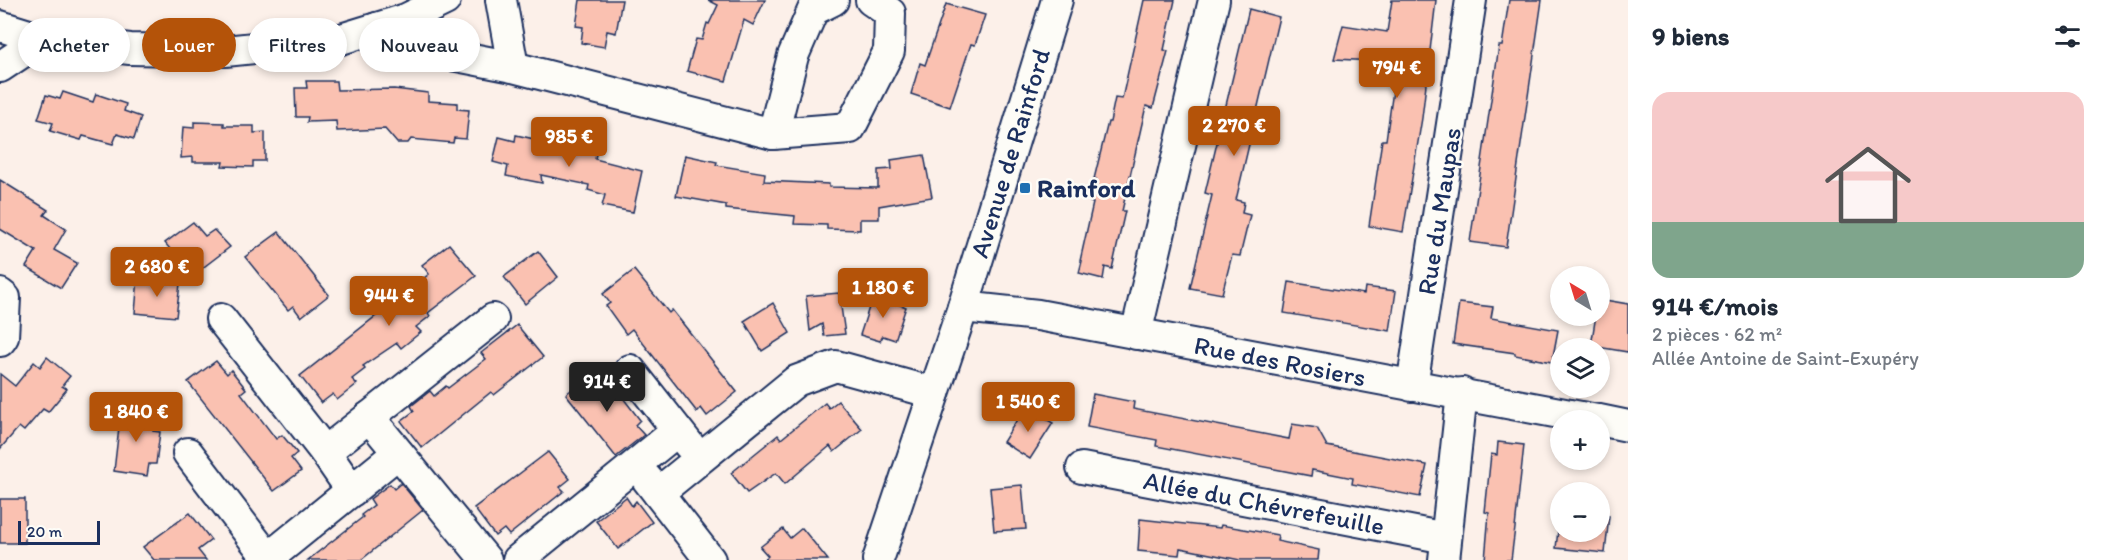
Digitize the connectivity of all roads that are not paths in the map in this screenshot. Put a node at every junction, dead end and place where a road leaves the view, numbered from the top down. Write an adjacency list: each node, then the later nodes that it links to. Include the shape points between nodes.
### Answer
1 (445, 0): 8 (street)
2 (501, 0): 16 (street)
3 (833, 0): 17 (street, via 813,10 792,56)
4 (871, 0): 17 (street, via 890,13 889,51 850,128)
5 (1057, 0): 19 (street, Avenue de Rainford)
6 (1214, 0): 22 (street)
7 (1472, 0): 25 (street, Rue du Maupas)
8 (408, 18)
9 (0, 26): 10 (street)
10 (18, 32)
11 (359, 34): 12 (street, via 341,39 225,51)
12 (130, 49)
13 (18, 55): 15 (street)
14 (480, 61): 16 (street)
15 (0, 67)
16 (513, 67): 17 (street)
17 (773, 134)
18 (0, 294): 23 (street, via 5,298)
19 (963, 307): 22 (street, Rue des Rosiers, via 1038,315); 26 (street, Avenue de Rainford)
20 (221, 319): 33 (street)
21 (493, 319): 29 (street)
22 (1136, 334): 25 (street, Rue des Rosiers)
23 (0, 341)
24 (630, 370): 32 (street)
25 (1412, 386): 27 (street, Rue des Rosiers)
26 (934, 393): 36 (street, via 836,366 796,381); 46 (street, Avenue de Rainford)
27 (1462, 393): 28 (street, Rue des Rosiers); 41 (street)
28 (1550, 410)
29 (369, 417): 33 (street); 35 (street)
30 (1610, 422): 31 (street, Rue des Rosiers)
31 (1628, 426)
32 (677, 431): 36 (street); 37 (street)
33 (325, 452): 39 (street)
34 (188, 453): 42 (street)
35 (398, 453): 39 (street); 43 (street)
36 (699, 458): 40 (street)
37 (636, 464): 40 (street); 44 (street)
38 (1082, 468): 41 (street, Allée du Chévrefeuille)
39 (352, 491): 42 (street)
40 (658, 493): 45 (street)
41 (1445, 549)
42 (267, 559)
43 (486, 560)
44 (518, 560)
45 (710, 560)
46 (878, 560)

